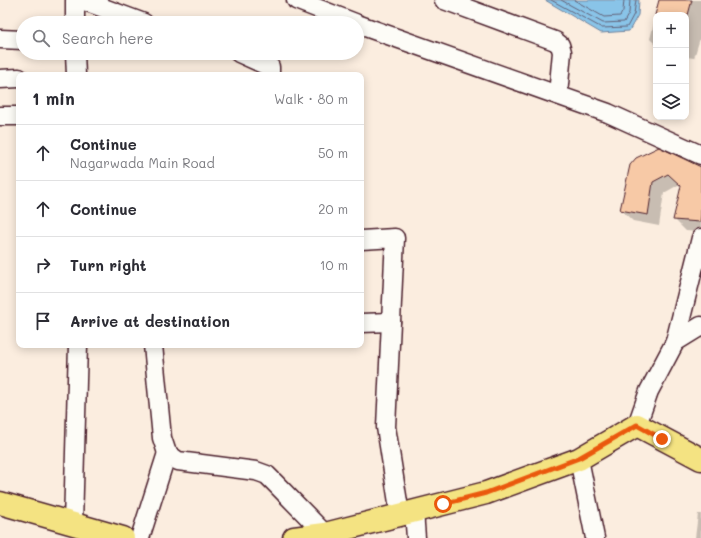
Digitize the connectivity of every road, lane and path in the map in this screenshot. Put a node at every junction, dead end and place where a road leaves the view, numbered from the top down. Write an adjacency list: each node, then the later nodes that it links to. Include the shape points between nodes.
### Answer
1 (75, 0): 5 (street)
2 (82, 0): 6 (street)
3 (296, 0): 7 (street)
4 (444, 0): 17 (street, via 560,45 562,52)
5 (75, 16)
6 (125, 16)
7 (338, 16)
8 (364, 26): 17 (street)
9 (0, 39): 10 (street)
10 (16, 40)
11 (74, 60): 13 (street)
12 (254, 60): 14 (street, via 270,67)
13 (72, 72)
14 (270, 72)
15 (16, 78): 16 (street)
16 (0, 79)
17 (558, 95): 20 (street, via 608,113)
18 (0, 116): 19 (street)
19 (16, 116)
20 (701, 155)
21 (701, 238): 26 (street)
22 (364, 240): 23 (street, via 395,238)
23 (391, 322): 24 (street); 34 (street, via 386,427)
24 (364, 323)
25 (701, 326): 26 (street)
26 (675, 342): 29 (street, via 649,391)
27 (78, 348): 35 (street)
28 (153, 348): 30 (street, via 162,438)
29 (637, 425): 31 (main road); 32 (main road)
30 (168, 453): 36 (street, via 178,461 256,471 267,475); 38 (street)
31 (579, 458): 34 (main road, via 486,493); 41 (street)
32 (701, 459)
33 (0, 503): 35 (main road)
34 (407, 513): 36 (main road); 40 (street)
35 (73, 524): 37 (main road)
36 (325, 536): 39 (main road)
37 (123, 538)
38 (140, 538)
39 (294, 538)
40 (416, 538)
41 (594, 538)

